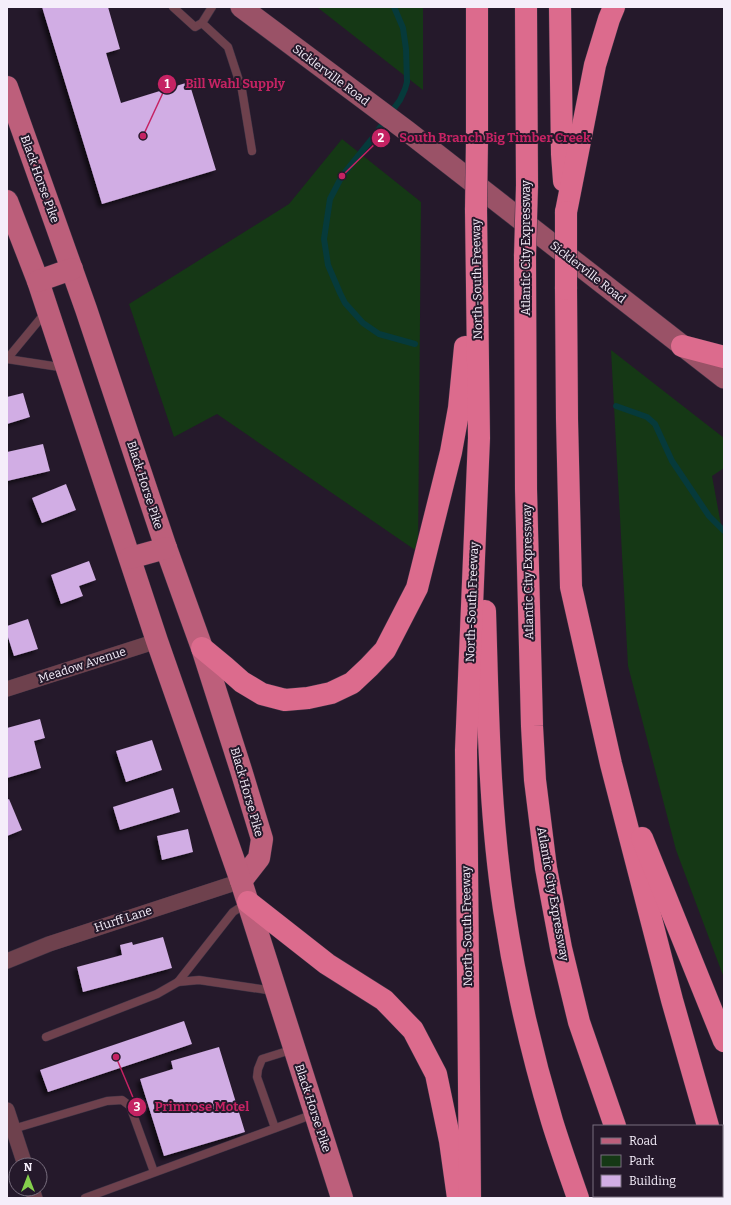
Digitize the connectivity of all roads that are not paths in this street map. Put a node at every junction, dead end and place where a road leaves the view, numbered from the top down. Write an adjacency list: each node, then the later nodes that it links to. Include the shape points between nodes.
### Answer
1 (173, 7): 8 (lane, via 195,27)
2 (212, 7): 8 (lane)
3 (241, 7): 17 (main road, Sicklerville Road, via 407,131)
4 (477, 7): 12 (highway, North-South Freeway, bridge)
5 (526, 7): 39 (highway, Atlantic City Expressway, bridge, via 526,489 535,780 546,868 561,948 579,1022)
6 (560, 7): 13 (highway, via 562,154)
7 (614, 7): 13 (highway, via 595,65)
8 (202, 23): 10 (lane, via 228,47 242,90)
9 (7, 87): 14 (main road, Black Horse Pike)
10 (252, 151)
11 (7, 201): 15 (main road, Black Horse Pike)
12 (476, 210): 22 (highway, North-South Freeway); 26 (highway, via 462,384 451,452 417,588 384,650 352,683 331,694 285,700 262,694 242,682)
13 (566, 212): 28 (highway, bridge, via 571,587)
14 (72, 269): 15 (main road); 23 (main road, Black Horse Pike)
15 (38, 281): 16 (main road, Black Horse Pike)
16 (47, 311): 19 (lane); 20 (main road, Black Horse Pike)
17 (682, 346): 18 (highway); 21 (main road, Sicklerville Road)
18 (724, 356)
19 (7, 359): 20 (lane)
20 (67, 368): 24 (main road, Black Horse Pike)
21 (724, 378)
22 (479, 438): 48 (highway, North-South Freeway, via 466,750); 49 (highway, via 490,763 504,908 526,1023 552,1121)
23 (166, 548): 24 (main road); 26 (main road, Black Horse Pike)
24 (130, 558): 25 (main road, Black Horse Pike)
25 (157, 641): 27 (street, Meadow Avenue); 29 (main road, Black Horse Pike)
26 (202, 648): 29 (main road, Black Horse Pike, via 262,838 259,858)
27 (7, 688)
28 (611, 764): 35 (highway); 40 (highway, via 672,1000)
29 (241, 881): 30 (main road, Black Horse Pike); 31 (street, Hurff Lane, via 49,944)
30 (248, 902): 32 (lane, via 233,912); 33 (main road, Black Horse Pike); 47 (highway, via 327,964 384,1000 414,1030 436,1074 450,1141)
31 (7, 961)
32 (178, 982): 33 (lane, via 199,980); 34 (lane, via 157,994)
33 (276, 991): 36 (main road, Black Horse Pike)
34 (46, 1037)
35 (724, 1041)
36 (294, 1048): 38 (main road, Black Horse Pike); 41 (lane, via 262,1059 258,1069 257,1077)
37 (7, 1110): 42 (street)
38 (315, 1114): 41 (lane); 46 (main road, Black Horse Pike)
39 (615, 1125)
40 (708, 1125)
41 (275, 1128): 44 (lane)
42 (13, 1129): 43 (street); 44 (lane, via 107,1100 122,1100 130,1106)
43 (22, 1157)
44 (154, 1172): 45 (lane)
45 (84, 1198)
46 (342, 1198)
47 (458, 1198)
48 (470, 1198)
49 (578, 1198)

